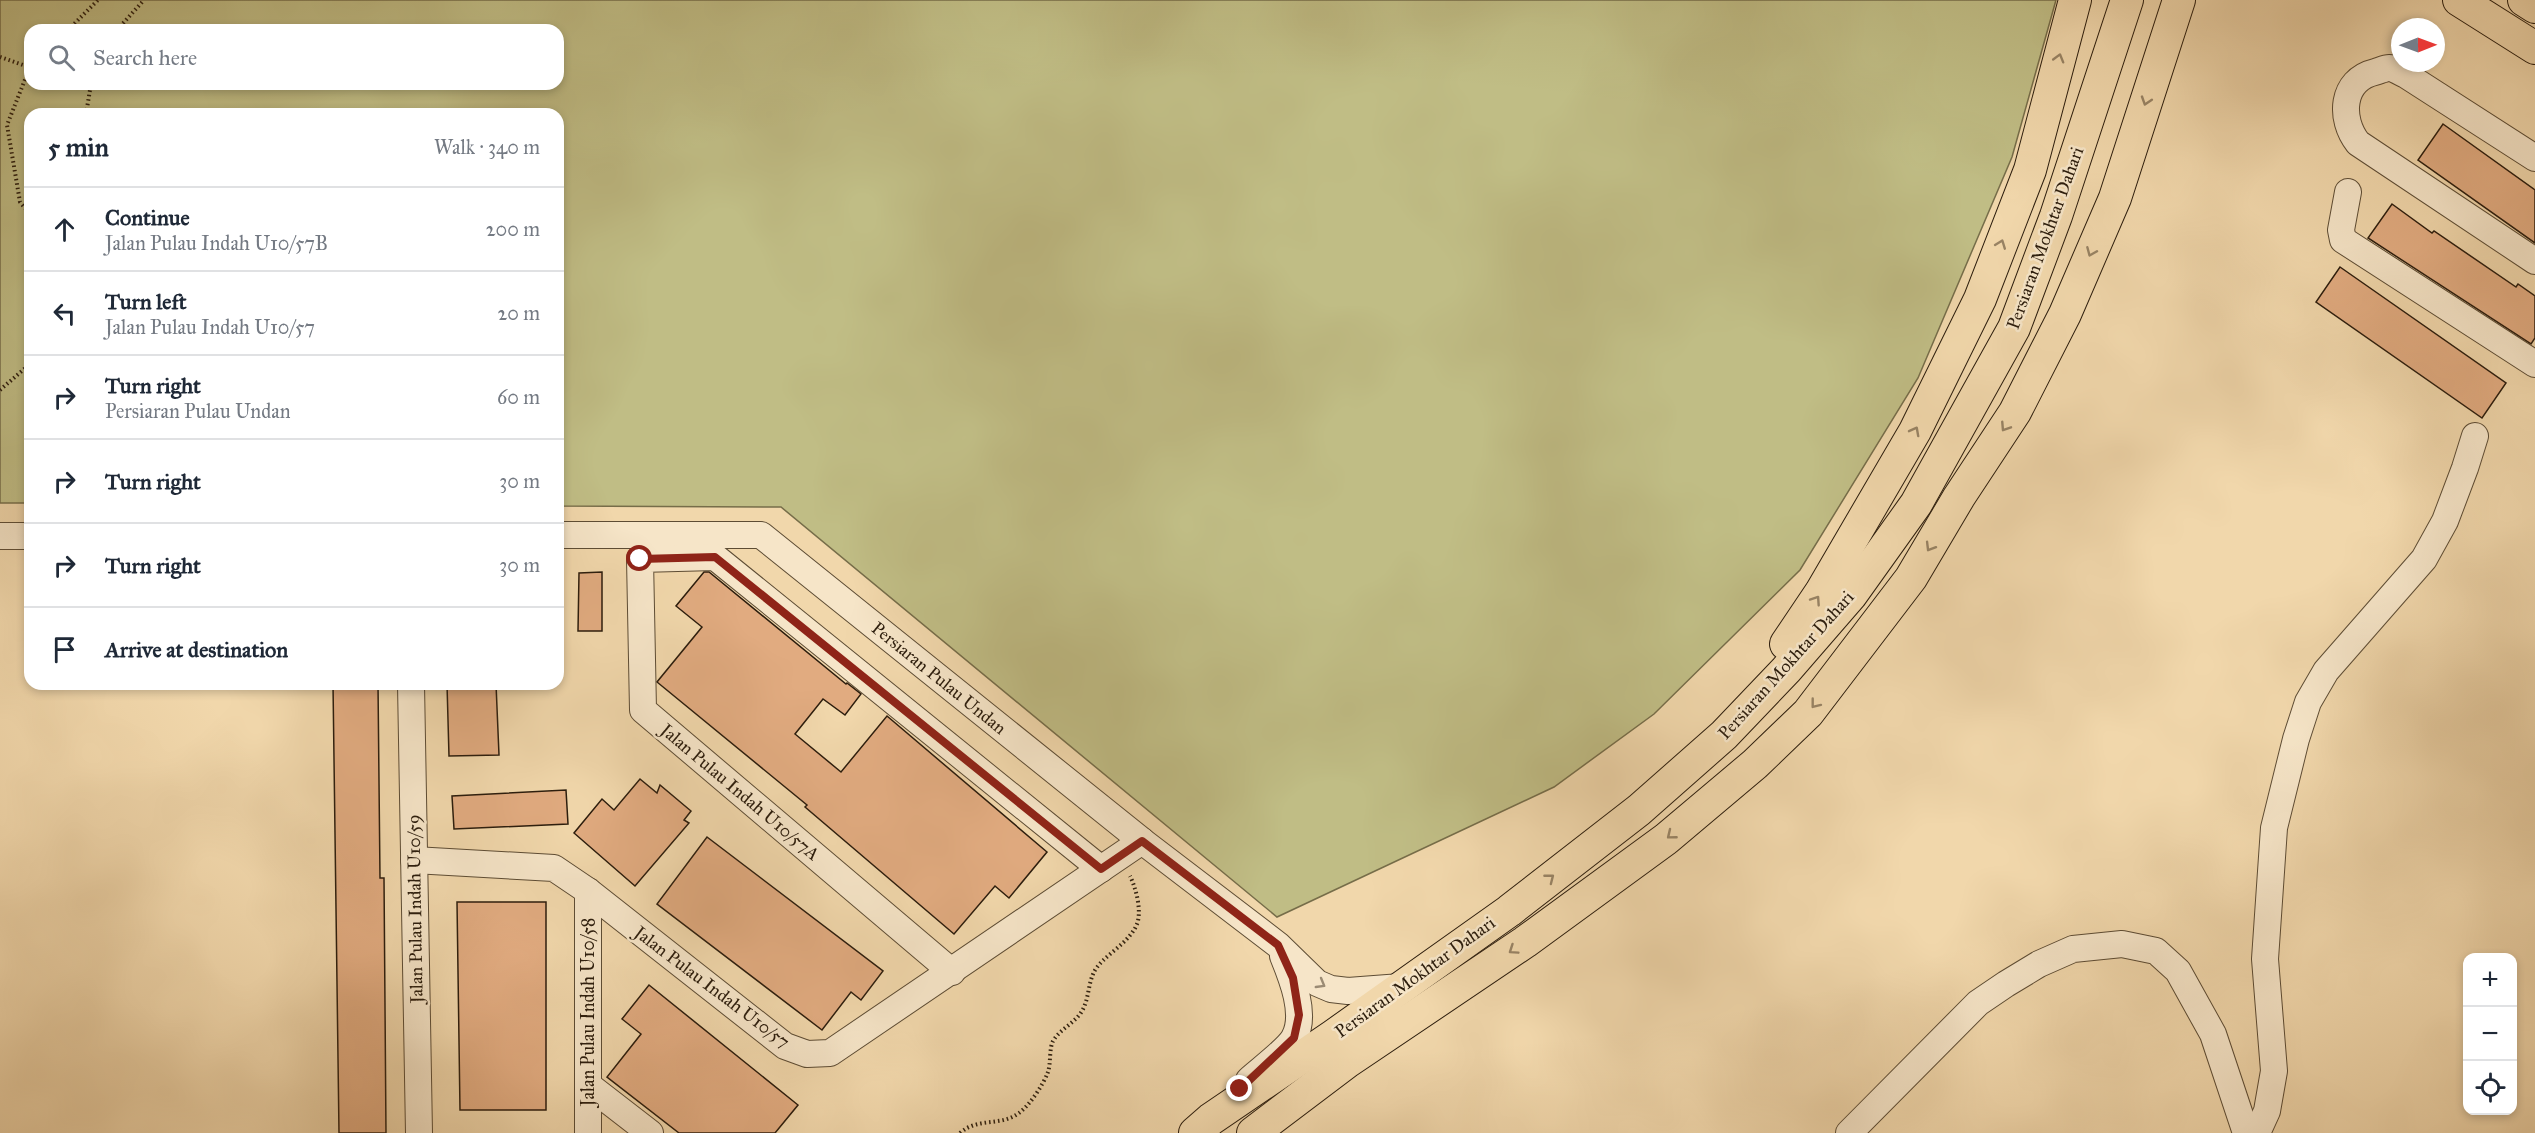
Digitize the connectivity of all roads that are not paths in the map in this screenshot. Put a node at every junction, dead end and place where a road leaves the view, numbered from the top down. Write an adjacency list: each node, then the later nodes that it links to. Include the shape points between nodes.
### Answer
1 (2075, 0): 23 (main road, one-way to 1, via 1821,592 1915,431 1980,299 2030,170)
2 (2119, 0): 11 (main road)
3 (2127, 0): 11 (main road, Persiaran Mokhtar Dahari)
4 (2179, 0): 12 (main road, Persiaran Mokhtar Dahari)
5 (2192, 0): 12 (main road)
6 (2459, 0): 13 (main road)
7 (2493, 0): 10 (main road)
8 (2524, 0): 9 (main road)
9 (2535, 7)
10 (2535, 26)
11 (2114, 40): 23 (main road, Persiaran Mokhtar Dahari, via 2014,328 1921,493 1851,595)
12 (2164, 46): 36 (main road, Persiaran Mokhtar Dahari, one-way to 36, via 2115,198 2065,314 2014,412 1911,578 1808,713 1666,839 1525,942 1347,1062)
13 (2535, 48)
14 (2535, 158): 16 (street, via 2389,68 2367,74 2350,88 2345,110 2349,132 2358,143)
15 (2348, 192): 17 (street, via 2341,230 2343,240)
16 (2535, 261)
17 (2535, 364)
18 (2475, 436): 39 (street, via 2445,521 2424,559 2326,671 2308,702 2296,739 2274,828 2265,959 2274,1071 2267,1111)
19 (564, 535): 24 (street, Persiaran Pulau Undan, via 761,535)
20 (0, 536): 21 (street)
21 (24, 536)
22 (411, 690): 25 (street, Jalan Pulau Indah U10/59)
23 (1724, 735): 30 (main road, Persiaran Mokhtar Dahari, one-way to 23, via 1509,911 1639,810)
24 (1142, 841): 26 (street, Jalan Pulau Indah U10/57); 28 (street, Persiaran Pulau Undan)
25 (414, 860): 27 (street, Jalan Pulau Indah U10/57, via 554,868); 33 (street, Jalan Pulau Indah U10/59)
26 (1110, 863): 29 (street, Jalan Pulau Indah U10/57); 29 (street, Jalan Pulau Indah U10/57A, via 715,557 640,559 643,710)
27 (588, 891): 29 (street, Jalan Pulau Indah U10/57, via 785,1046 807,1054 830,1053); 31 (street, Jalan Pulau Indah U10/58)
28 (1278, 945): 30 (street, Persiaran Pulau Undan, one-way to 30, via 1317,983 1330,989 1367,991); 32 (street, via 1298,998 1294,1038)
29 (952, 972)
30 (1401, 987): 32 (main road, Persiaran Mokhtar Dahari)
31 (588, 1084): 34 (street, Jalan Pulau Indah U10/58); 35 (street)
32 (1203, 1126)
33 (419, 1133)
34 (588, 1133)
35 (650, 1133)
36 (1253, 1133)
37 (1849, 1133): 38 (street, via 1978,1003 2038,964 2073,949 2122,944 2156,951 2178,971 2213,1035)
38 (2246, 1133)
39 (2257, 1133)

